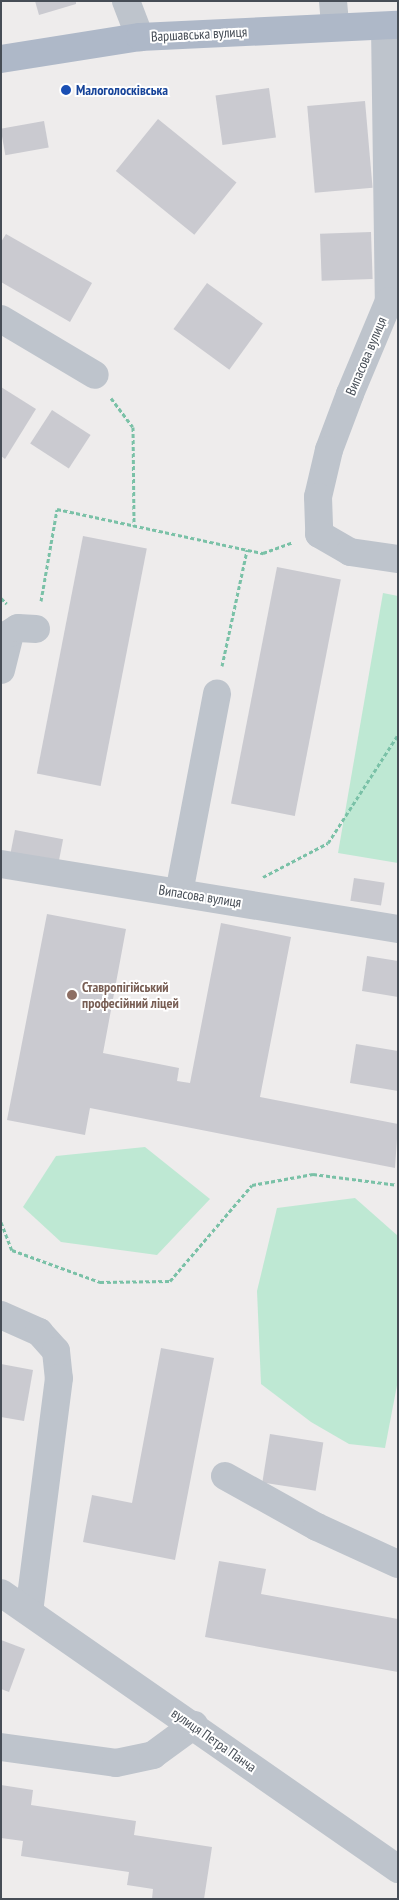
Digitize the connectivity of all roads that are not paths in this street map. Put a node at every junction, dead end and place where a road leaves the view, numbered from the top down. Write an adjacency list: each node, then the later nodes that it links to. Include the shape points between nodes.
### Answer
1 (126, 1): 4 (street)
2 (334, 14): 3 (main road, Варшавська вулиця); 4 (main road, Варшавська вулиця)
3 (392, 25): 6 (street, Випасова вулиця)
4 (140, 38): 5 (main road, Варшавська вулиця)
5 (1, 60)
6 (393, 192): 9 (street, Випасова вулиця, via 389,301 330,450 318,497 319,534 350,552)
7 (1, 319): 8 (street)
8 (95, 375)
9 (398, 559)
10 (36, 629): 11 (street, via 18,628 10,633)
11 (1, 670)
12 (217, 694): 14 (street)
13 (1, 864): 14 (street, Випасова вулиця)
14 (179, 892): 15 (street, Випасова вулиця)
15 (398, 930)
16 (1, 1315): 20 (street, via 39,1332 56,1351 59,1378)
17 (225, 1476): 18 (street, via 317,1527)
18 (398, 1564)
19 (1, 1594): 20 (street, вулиця Петра Панча)
20 (29, 1611): 21 (street, вулиця Петра Панча)
21 (194, 1725): 22 (street, via 153,1755 116,1763); 23 (street, вулиця Петра Панча)
22 (1, 1747)
23 (398, 1869)

